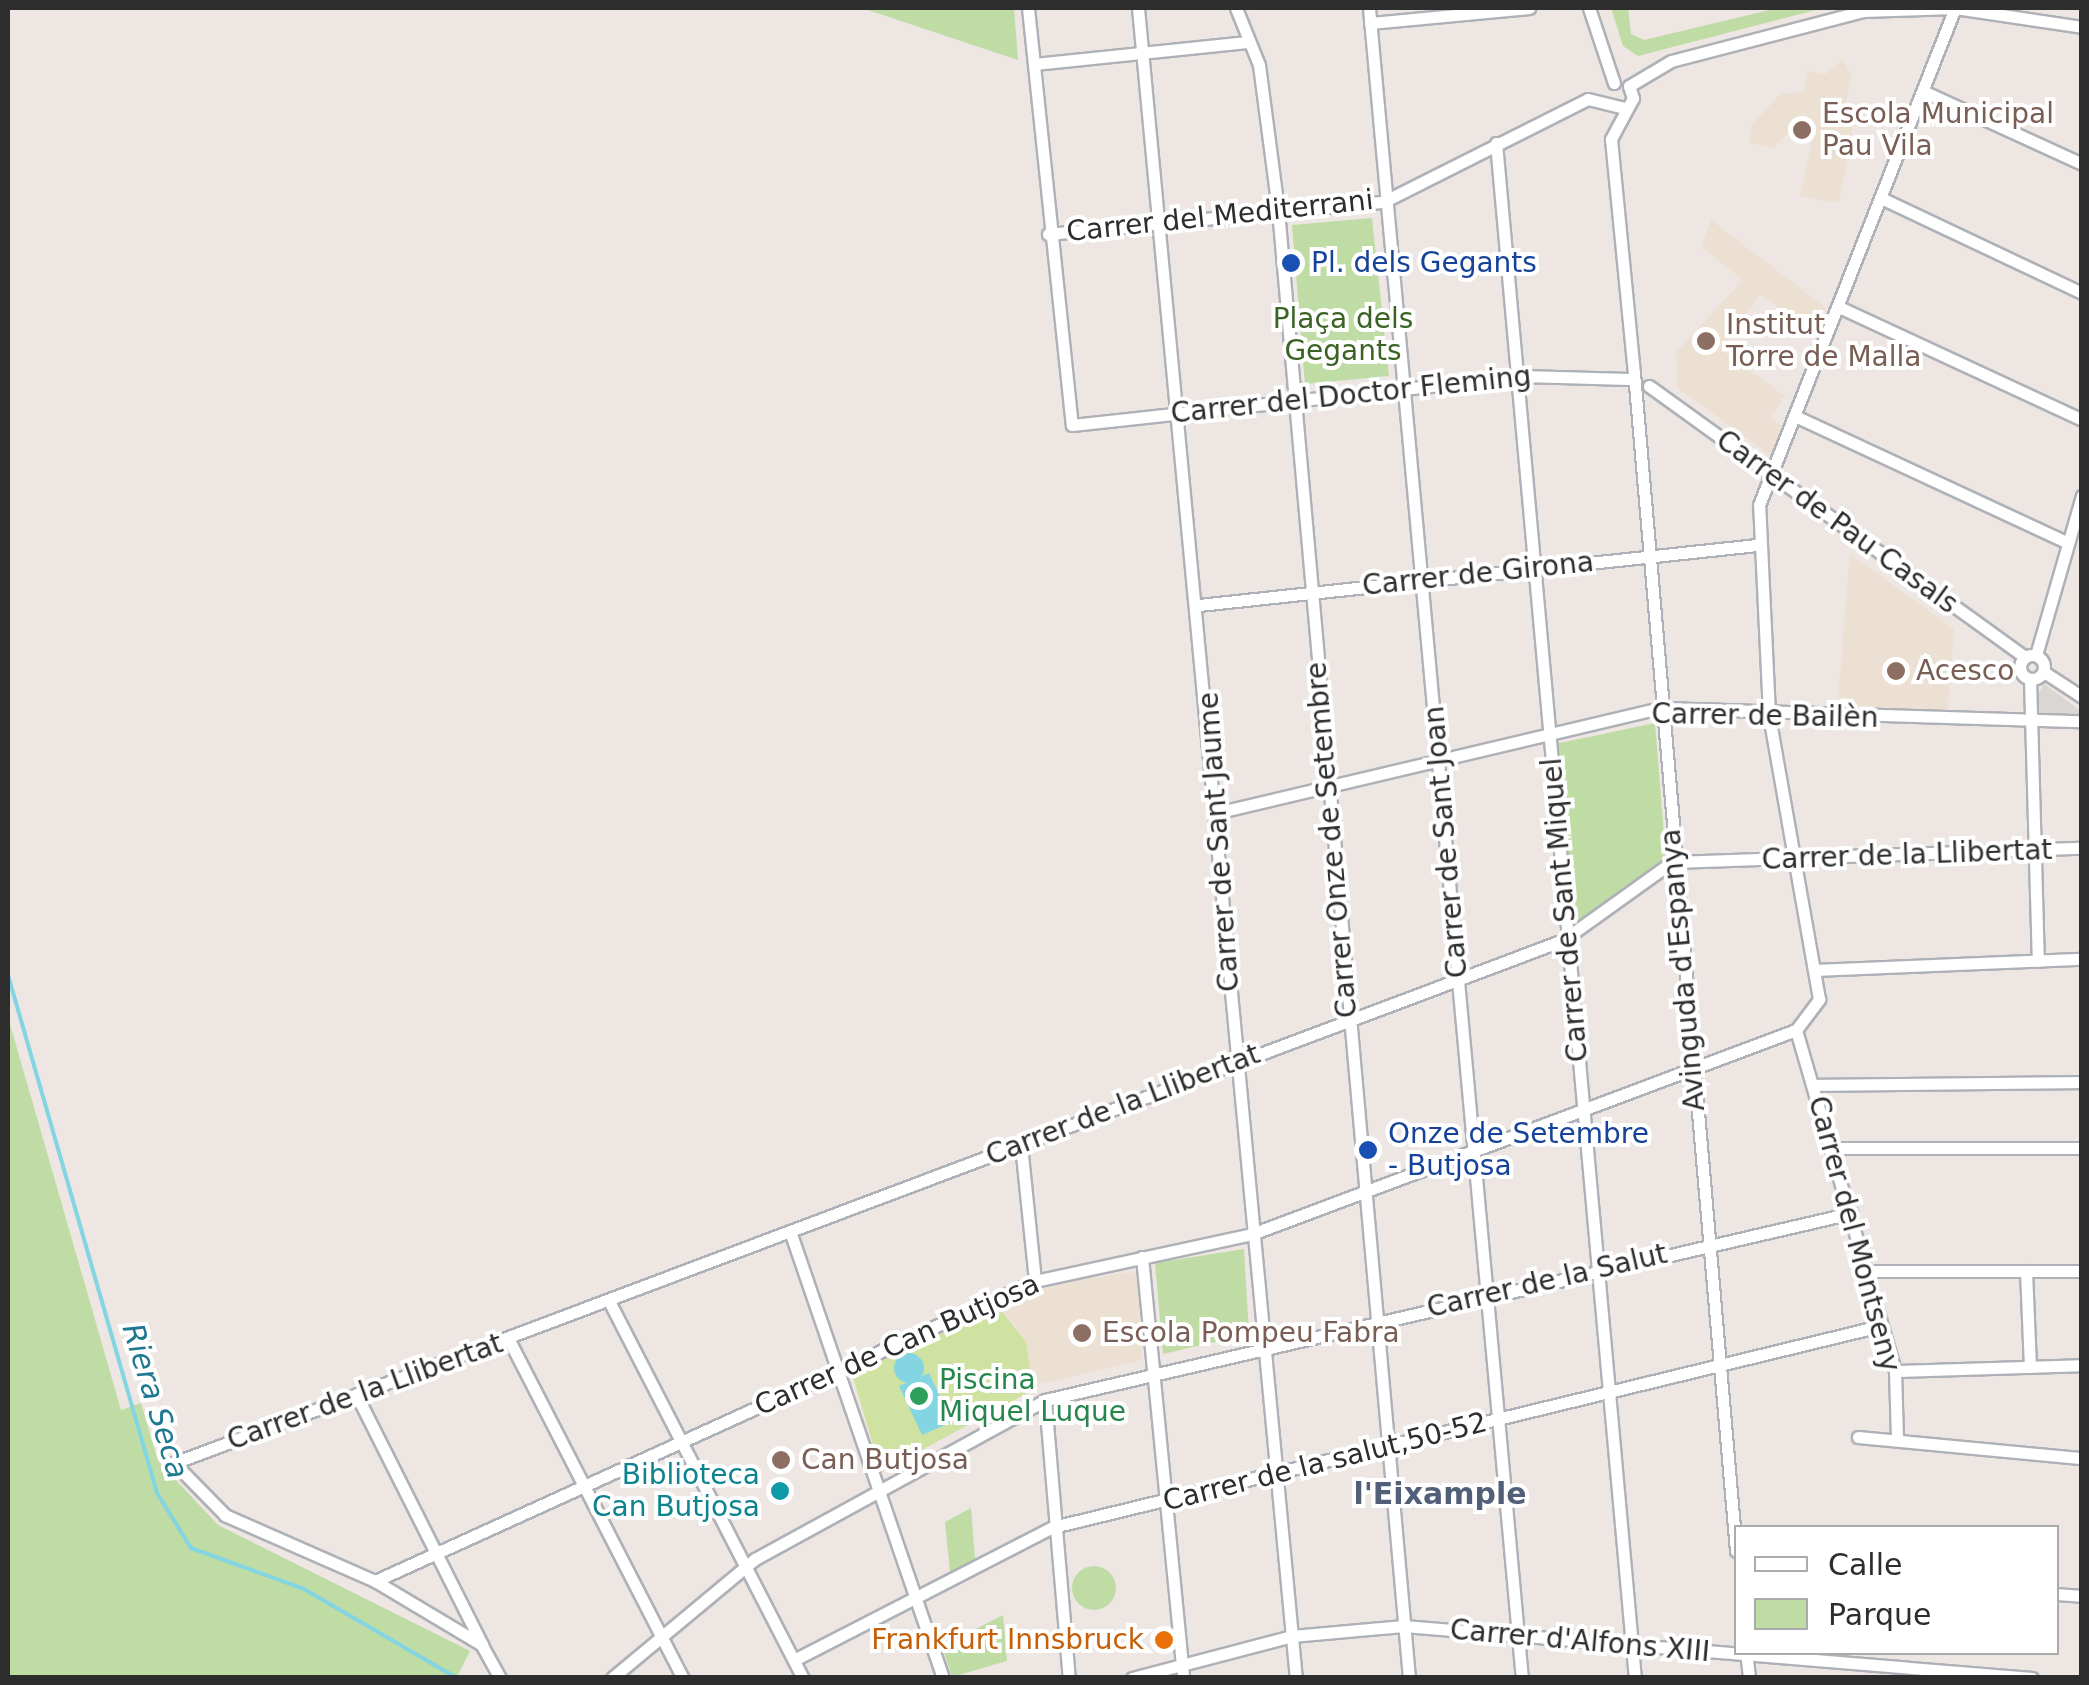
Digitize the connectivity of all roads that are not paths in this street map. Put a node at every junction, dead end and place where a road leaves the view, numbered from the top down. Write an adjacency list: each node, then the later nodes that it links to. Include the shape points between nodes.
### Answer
1 (1028, 8): 12 (street)
2 (1138, 8): 11 (street, Carrer de Sant Jaume)
3 (1236, 8): 10 (street, Carrer Onze de Setembre)
4 (1369, 8): 8 (street, Carrer de Sant Joan)
5 (1530, 8): 8 (street)
6 (1589, 8): 13 (street)
7 (1955, 8): 9 (street); 14 (street, via 1863,11 1670,61); 15 (street)
8 (1370, 23): 21 (street, Carrer de Sant Joan)
9 (2082, 26)
10 (1248, 42): 11 (street); 22 (street, Carrer Onze de Setembre)
11 (1142, 52): 12 (street); 23 (street, Carrer de Sant Jaume)
12 (1035, 64): 24 (street)
13 (1614, 83): 14 (street); 16 (street)
14 (1629, 86): 17 (street, Avinguda d'Espanya)
15 (1925, 92): 19 (street); 20 (street)
16 (1609, 102): 17 (street); 18 (street, Carrer del Mediterrani, via 1588,99)
17 (1623, 108): 28 (street, Avinguda d'Espanya, via 1611,139)
18 (1496, 143): 21 (street, Carrer del Mediterrani); 27 (street, Carrer de Sant Miquel)
19 (2082, 164)
20 (1881, 198): 25 (street); 26 (street)
21 (1383, 202): 22 (street, Carrer del Mediterrani); 29 (street, Carrer de Sant Joan)
22 (1278, 210): 23 (street, Carrer del Mediterrani); 30 (street, Carrer Onze de Setembre)
23 (1162, 222): 24 (street, Carrer del Mediterrani); 31 (street, Carrer de Sant Jaume)
24 (1048, 234): 31 (street, Carrer del Doctor Fleming, via 1072,425)
25 (2082, 294)
26 (1839, 307): 32 (street); 33 (street)
27 (1520, 376): 28 (street, Carrer del Doctor Fleming); 29 (street, Carrer del Doctor Fleming); 39 (street, Carrer de Sant Miquel)
28 (1631, 380): 34 (street, Carrer de Pau Casals, via 1649,386); 38 (street, Avinguda d'Espanya)
29 (1400, 390): 30 (street, Carrer del Doctor Fleming); 40 (street, Carrer de Sant Joan)
30 (1294, 401): 31 (street, Carrer del Doctor Fleming); 41 (street, Carrer Onze de Setembre)
31 (1179, 413): 42 (street, Carrer de Sant Jaume)
32 (1795, 416): 34 (street); 36 (street)
33 (2082, 420)
34 (1769, 473): 37 (street); 43 (street, Carrer de Pau Casals)
35 (2082, 496): 36 (street)
36 (2066, 542): 43 (street)
37 (1757, 545): 38 (street, Carrer de Girona); 48 (street)
38 (1646, 559): 39 (street, Carrer de Girona); 47 (street, Avinguda d'Espanya)
39 (1533, 566): 40 (street, Carrer de Girona); 51 (street, Carrer de Sant Miquel)
40 (1421, 580): 41 (street, Carrer de Girona); 52 (street, Carrer de Sant Joan)
41 (1312, 591): 42 (street, Carrer de Girona); 53 (street, Carrer Onze de Setembre)
42 (1199, 605): 54 (street, Carrer de Sant Jaume)
43 (2030, 656): 44 (street); 45 (street, via 2020,668)
44 (2044, 672): 45 (street); 46 (street)
45 (2030, 679): 49 (street)
46 (2082, 697)
47 (1661, 708): 48 (street, Carrer de Bailèn); 51 (street, Carrer de Bailèn); 58 (street, Avinguda d'Espanya)
48 (1769, 714): 49 (street, Carrer de Bailèn); 57 (street)
49 (2028, 721): 50 (street, Carrer de Bailèn); 56 (street)
50 (2082, 721)
51 (1550, 735): 52 (street, Carrer de Bailèn); 59 (street, Carrer de Sant Miquel)
52 (1441, 764): 53 (street, Carrer de Bailèn); 63 (street, Carrer de Sant Joan)
53 (1329, 788): 54 (street, Carrer de Bailèn); 64 (street, Carrer Onze de Setembre)
54 (1220, 812): 66 (street, Carrer de Sant Jaume)
55 (2082, 848): 56 (street, Carrer de la Llibertat)
56 (2030, 849): 57 (street, Carrer de la Llibertat); 61 (street)
57 (1795, 860): 58 (street, Carrer de la Llibertat); 62 (street)
58 (1672, 862): 59 (street, Carrer de la Llibertat); 67 (street, Avinguda d'Espanya)
59 (1563, 940): 63 (street, Carrer de la Llibertat); 70 (street, Carrer de Sant Miquel)
60 (2082, 959): 61 (street)
61 (2038, 961): 62 (street)
62 (1814, 970): 65 (street, via 1818,999)
63 (1459, 981): 64 (street, Carrer de la Llibertat); 74 (street, Carrer de Sant Joan)
64 (1347, 1022): 66 (street, Carrer de la Llibertat); 75 (street, Carrer Onze de Setembre)
65 (1796, 1030): 67 (street, Carrer de Can Butjosa); 69 (street, Carrer del Montseny)
66 (1236, 1060): 71 (street, Carrer de la Llibertat); 78 (street, Carrer de Sant Jaume)
67 (1692, 1065): 70 (street, Carrer de Can Butjosa); 79 (street, Avinguda d'Espanya)
68 (2082, 1082): 69 (street)
69 (1812, 1085): 72 (street, Carrer del Montseny)
70 (1582, 1106): 74 (street, Carrer de Can Butjosa); 81 (street, Carrer de Sant Miquel)
71 (1021, 1146): 77 (street, Carrer de la Llibertat); 85 (street)
72 (1832, 1148): 73 (street); 76 (street, Carrer del Montseny)
73 (2082, 1148)
74 (1473, 1153): 75 (street, Carrer de Can Butjosa); 86 (street, Carrer de Sant Joan)
75 (1364, 1196): 78 (street, Carrer de Can Butjosa); 88 (street, Carrer Onze de Setembre)
76 (1852, 1212): 79 (street, Carrer de la Salut); 82 (street, Carrer del Montseny)
77 (791, 1234): 87 (street, Carrer de la Llibertat); 96 (street)
78 (1252, 1234): 80 (street, Carrer de Can Butjosa); 91 (street, Carrer de Sant Jaume)
79 (1708, 1245): 81 (street, Carrer de la Salut); 92 (street, Avinguda d'Espanya)
80 (1142, 1257): 85 (street, Carrer de Can Butjosa); 95 (street)
81 (1597, 1268): 86 (street, Carrer de la Salut); 98 (street, Carrer de Sant Miquel)
82 (1865, 1271): 83 (street); 89 (street, Carrer del Montseny)
83 (2026, 1271): 84 (street); 94 (street)
84 (2082, 1271)
85 (1035, 1281): 96 (street, Carrer de Can Butjosa)
86 (1490, 1294): 88 (street, Carrer de la Salut); 101 (street, Carrer de Sant Joan)
87 (610, 1303): 90 (street, Carrer de la Llibertat); 104 (street)
88 (1375, 1321): 91 (street, Carrer de la Salut); 105 (street, Carrer Onze de Setembre)
89 (1880, 1326): 92 (street, Carrer de la salut,50-52); 97 (street, Carrer del Montseny)
90 (508, 1340): 99 (street, Carrer de la Llibertat); 108 (street)
91 (1263, 1346): 95 (street, Carrer de la Salut); 107 (street, Carrer de Sant Jaume)
92 (1718, 1360): 98 (street, Carrer de la salut,50-52); 112 (street, Avinguda d'Espanya)
93 (2082, 1365): 94 (street)
94 (2030, 1367): 97 (street)
95 (1153, 1370): 100 (street, Carrer de la Salut); 110 (street)
96 (838, 1371): 104 (street, Carrer de Can Butjosa); 109 (street)
97 (1895, 1371): 103 (street, Carrer del Montseny)
98 (1606, 1388): 101 (street, Carrer de la salut,50-52); 122 (street, Carrer de Sant Miquel)
99 (356, 1396): 113 (street); 115 (street, Carrer de la Llibertat, via 174,1464 226,1515)
100 (1045, 1400): 109 (street, Carrer de la Salut); 111 (street)
101 (1498, 1419): 105 (street, Carrer de la salut,50-52); 120 (street, Carrer de Sant Joan)
102 (1858, 1437): 103 (street)
103 (1897, 1439): 106 (street)
104 (684, 1440): 108 (street, Carrer de Can Butjosa); 114 (street)
105 (1386, 1447): 107 (street, Carrer de la salut,50-52); 117 (street, Carrer Onze de Setembre)
106 (2082, 1458)
107 (1277, 1473): 110 (street, Carrer de la salut,50-52); 119 (street, Carrer de Sant Jaume)
108 (584, 1487): 113 (street, Carrer de Can Butjosa); 118 (street)
109 (879, 1490): 114 (street, Carrer de la Salut); 116 (street)
110 (1166, 1502): 111 (street, Carrer de la salut,50-52); 126 (street)
111 (1054, 1527): 116 (street, Carrer de la salut,50-52); 134 (street)
112 (1734, 1530)
113 (437, 1554): 115 (street, Carrer de Can Butjosa); 121 (street)
114 (746, 1564): 118 (street, Carrer de la Salut); 125 (street)
115 (375, 1581): 121 (street)
116 (916, 1597): 125 (street, Carrer de la salut,50-52); 133 (street)
117 (1404, 1626): 119 (street, Carrer d'Alfons XIII); 120 (street, Carrer d'Alfons XIII); 138 (street, Carrer Onze de Setembre)
118 (662, 1636): 130 (street, Carrer de la Salut); 131 (street)
119 (1292, 1636): 126 (street, Carrer d'Alfons XIII); 137 (street, Carrer de Sant Jaume)
120 (1519, 1638): 122 (street, Carrer d'Alfons XIII); 139 (street, Carrer de Sant Joan)
121 (482, 1645): 129 (street)
122 (1632, 1646): 123 (street, Carrer d'Alfons XIII); 140 (street, Carrer de Sant Miquel)
123 (1734, 1652)
124 (1763, 1655): 127 (street, Carrer d'Alfons XIII)
125 (794, 1660): 132 (street)
126 (1183, 1661): 135 (street, Carrer d'Alfons XIII); 136 (street)
127 (1912, 1673): 128 (street, Carrer d'Alfons XIII)
128 (2005, 1676): 141 (street, Carrer d'Alfons XIII)
129 (500, 1678)
130 (612, 1678)
131 (683, 1678)
132 (804, 1678)
133 (943, 1678)
134 (1069, 1678)
135 (1132, 1678)
136 (1183, 1678)
137 (1296, 1678)
138 (1409, 1678)
139 (1522, 1678)
140 (1636, 1678)
141 (2032, 1678)

